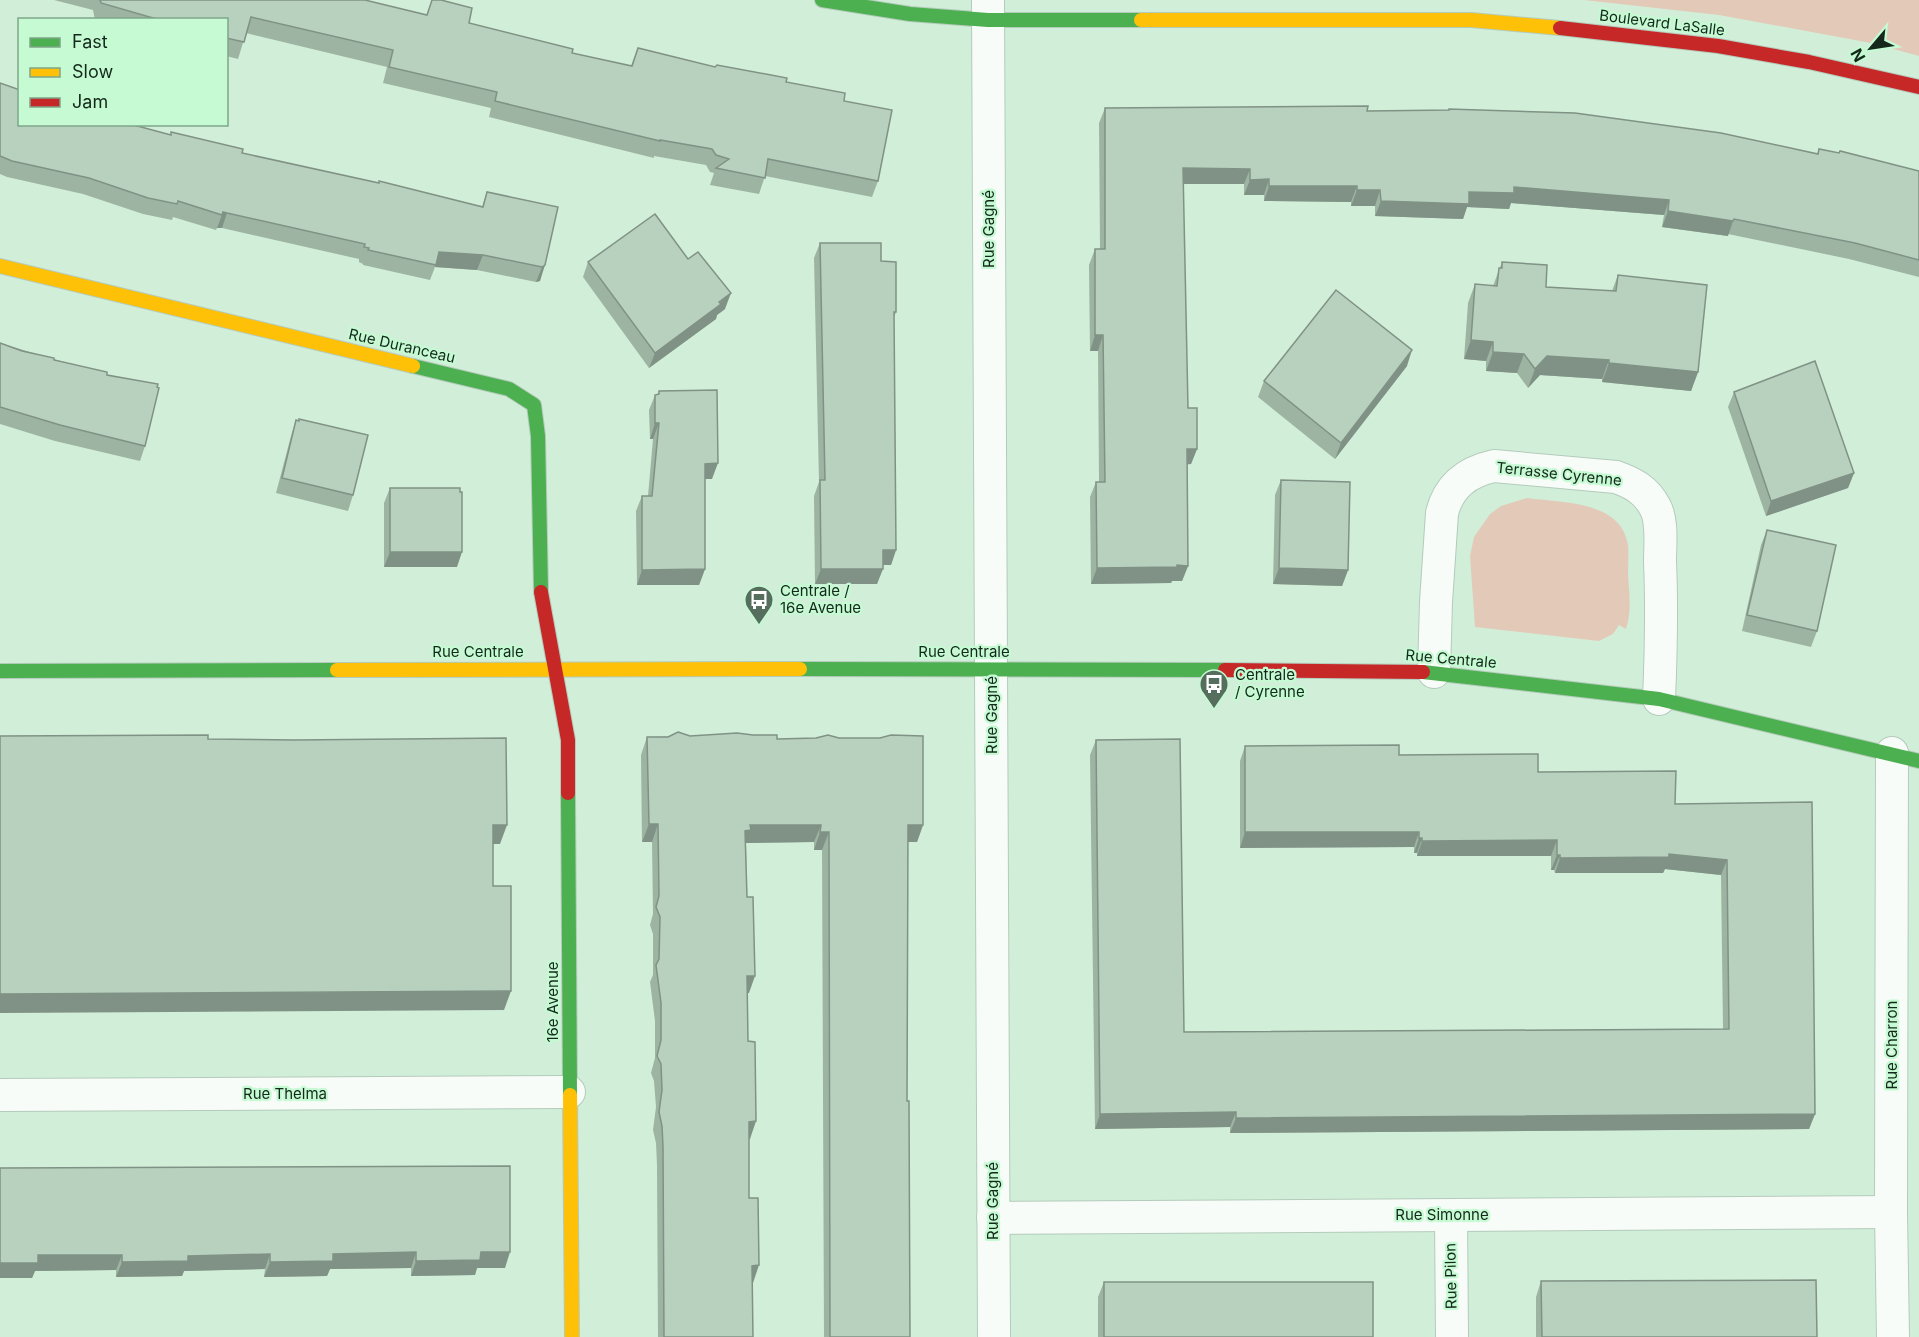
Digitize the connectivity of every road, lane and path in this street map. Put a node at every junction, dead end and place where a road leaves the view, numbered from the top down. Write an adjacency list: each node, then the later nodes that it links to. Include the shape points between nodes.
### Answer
1 (822, 0): 2 (street, Boulevard LaSalle, via 919,15)
2 (988, 10): 3 (street, Boulevard LaSalle, via 1471,20 1563,27 1718,46); 6 (street, Rue Gagné)
3 (1919, 87)
4 (0, 266): 5 (street, Rue Duranceau, via 509,388 534,405 540,586)
5 (556, 668): 6 (street, Rue Centrale); 7 (street, Rue Centrale); 11 (street, 16e Avenue, via 568,740)
6 (992, 669): 8 (street, Rue Centrale); 15 (street, Rue Gagné)
7 (0, 671)
8 (1434, 672): 9 (street, Rue Centrale); 9 (street, Terrasse Cyrenne, via 1442,513 1453,487 1478,469 1494,466 1616,477 1634,484 1646,495 1656,508 1660,527)
9 (1659, 699): 10 (street, Rue Centrale)
10 (1906, 757): 13 (street, Rue Charron)
11 (570, 1092): 12 (street, Rue Thelma); 16 (street, 16e Avenue)
12 (0, 1095)
13 (1891, 1212): 14 (street, Rue Simonne); 19 (street, Rue Charron)
14 (1451, 1215): 15 (street, Rue Simonne); 18 (street, Rue Pilon)
15 (993, 1218): 17 (street, Rue Gagné)
16 (572, 1337)
17 (994, 1337)
18 (1452, 1337)
19 (1893, 1337)

